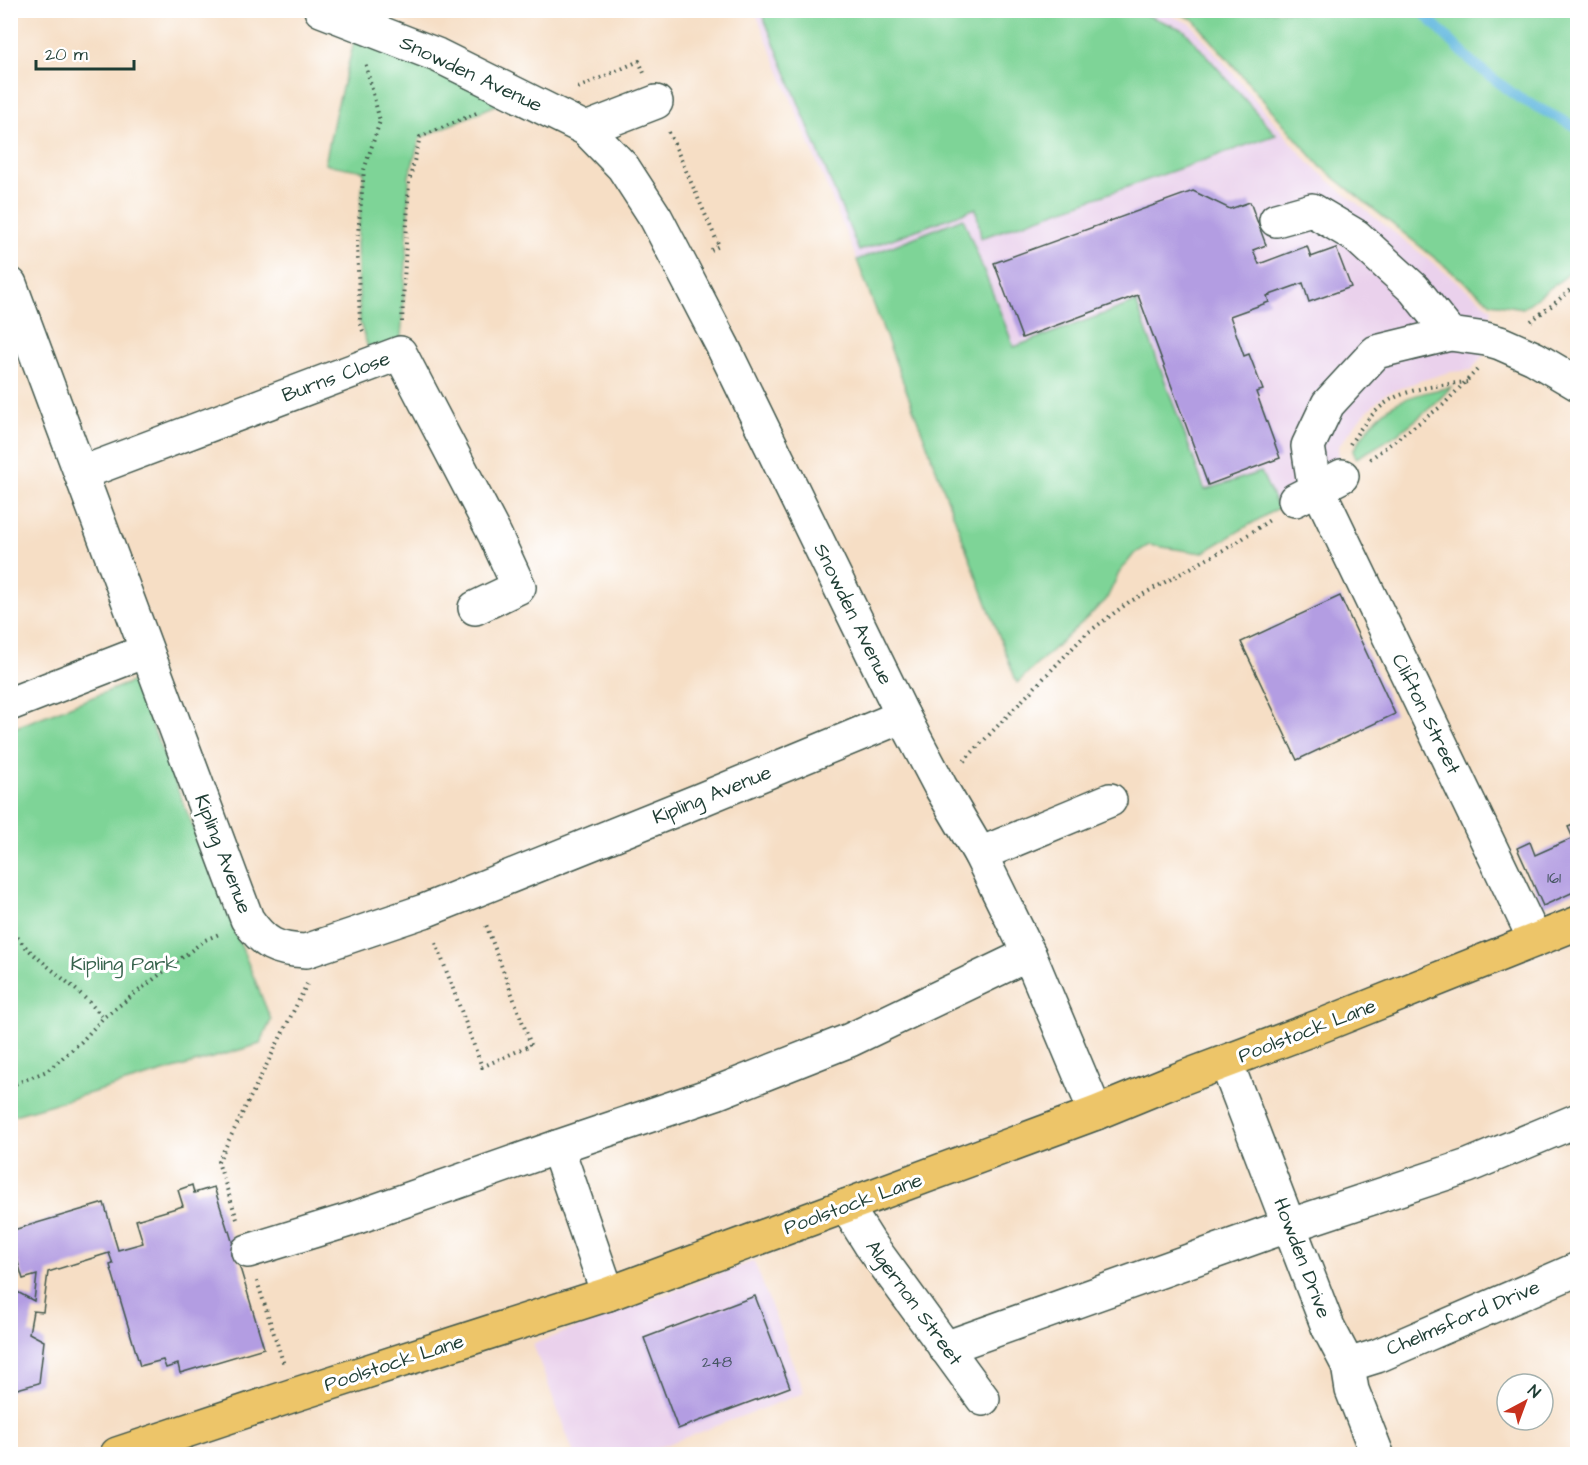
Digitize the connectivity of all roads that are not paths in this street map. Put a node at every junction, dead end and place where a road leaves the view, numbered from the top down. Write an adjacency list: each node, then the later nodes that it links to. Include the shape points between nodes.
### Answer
1 (321, 10): 3 (street, Snowden Avenue, via 437,55)
2 (656, 102): 3 (street)
3 (586, 129): 12 (street, Snowden Avenue, via 623,167 656,218)
4 (1276, 220): 6 (street, via 1312,210 1356,236 1414,289)
5 (11, 288): 8 (street, Kipling Avenue)
6 (1450, 334): 7 (street, via 1500,343); 16 (street, Clifton Street, via 1376,352 1328,404 1308,446 1313,478)
7 (1578, 384)
8 (82, 473): 9 (street, Burns Close, via 387,358 495,534 519,587); 10 (street, Kipling Avenue)
9 (475, 608)
10 (146, 651): 11 (street); 12 (street, Kipling Avenue, via 247,919 257,934 287,951 306,951 424,911)
11 (10, 704)
12 (903, 716): 14 (street, Snowden Avenue)
13 (1110, 800): 14 (street)
14 (980, 854): 17 (street, Snowden Avenue)
15 (1578, 923): 16 (main road, Poolstock Lane)
16 (1536, 940): 18 (main road, Poolstock Lane)
17 (1029, 954): 19 (street, Snowden Avenue); 21 (street, via 850,1040 716,1093)
18 (1226, 1062): 19 (main road, Poolstock Lane); 23 (street, Howden Drive)
19 (1096, 1113): 22 (main road, Poolstock Lane)
20 (1578, 1120): 23 (street, via 1468,1166)
21 (557, 1147): 24 (street); 26 (street)
22 (846, 1206): 26 (main road, Poolstock Lane); 27 (street, Algernon Street)
23 (1290, 1226): 27 (street); 28 (street, Howden Drive, via 1328,1327)
24 (248, 1251)
25 (1578, 1269): 28 (street, Chelmsford Drive)
26 (608, 1294): 30 (main road, Poolstock Lane)
27 (945, 1348): 29 (street, Algernon Street)
28 (1348, 1365): 31 (street, Howden Drive, via 1352,1390)
29 (983, 1399)
30 (117, 1455)
31 (1377, 1455)

